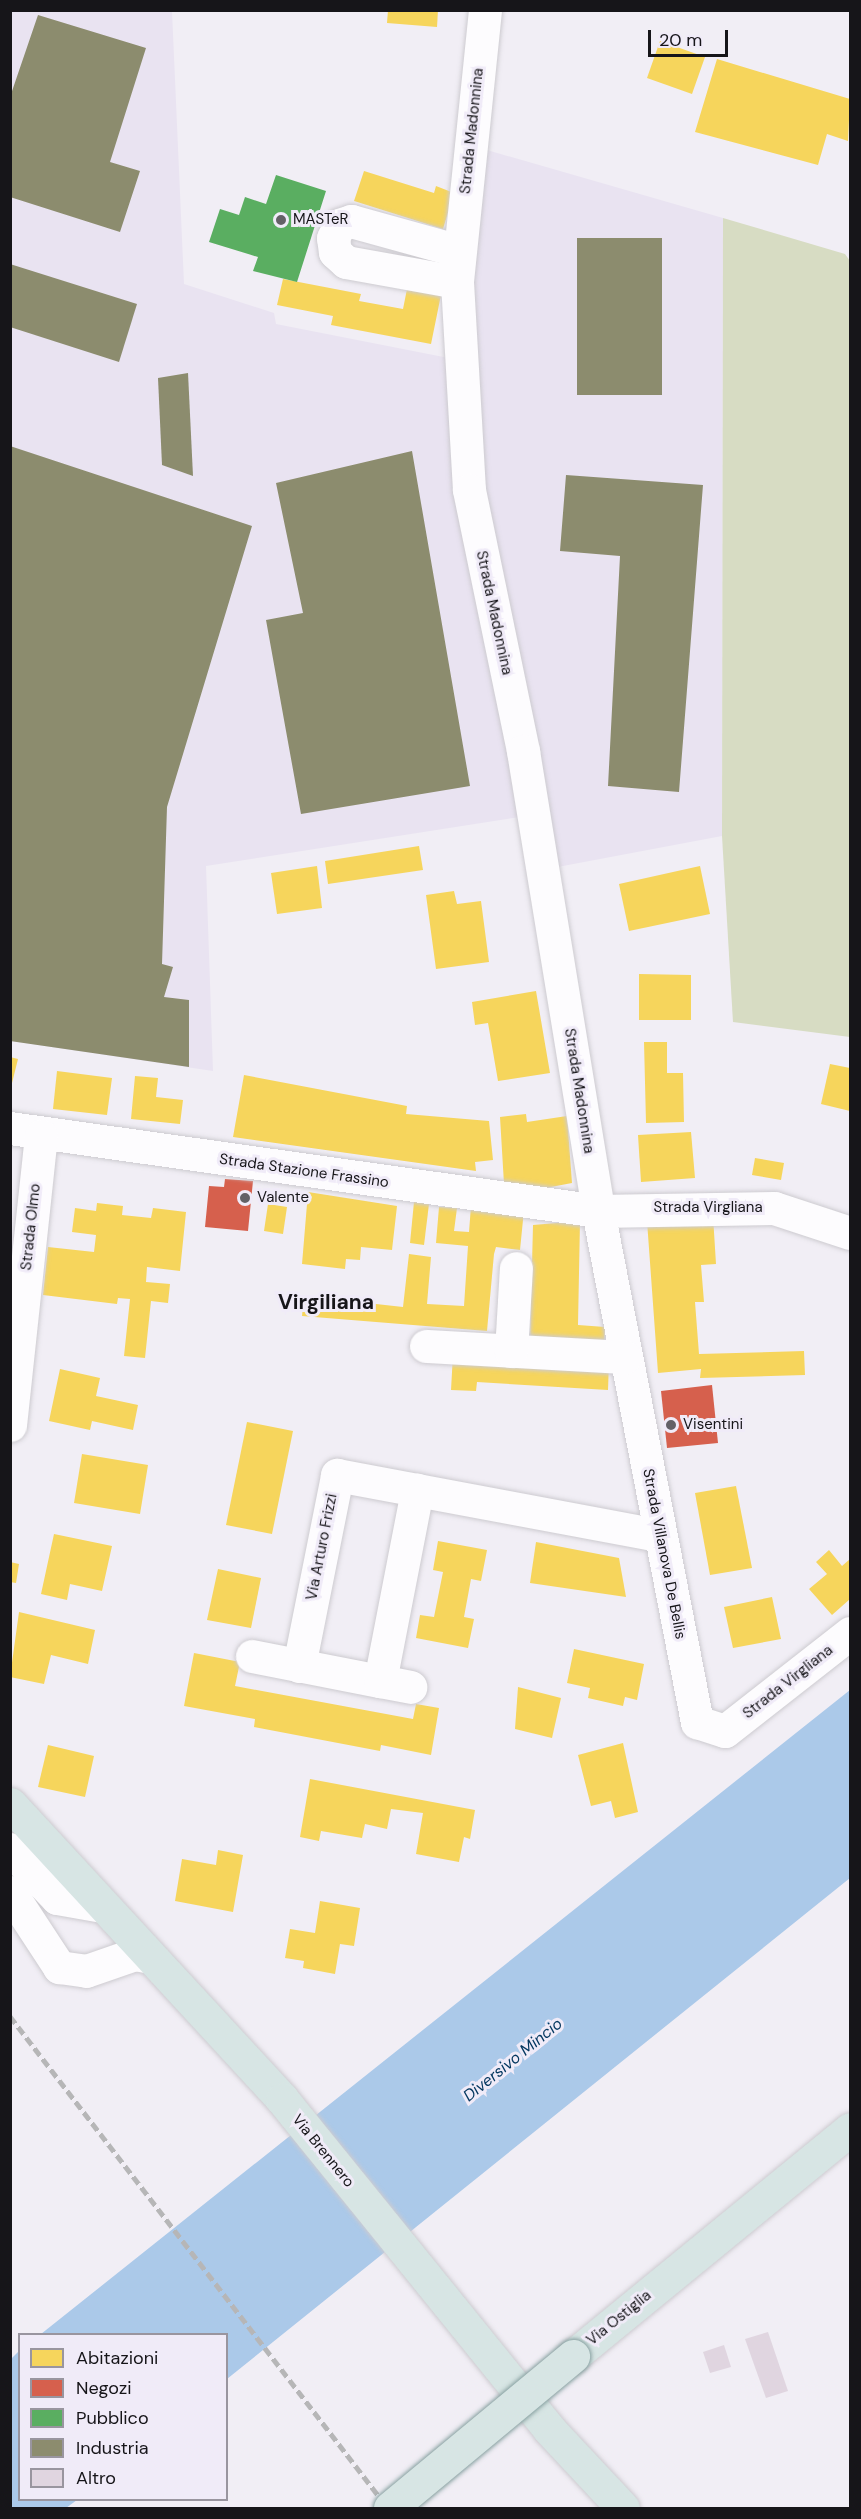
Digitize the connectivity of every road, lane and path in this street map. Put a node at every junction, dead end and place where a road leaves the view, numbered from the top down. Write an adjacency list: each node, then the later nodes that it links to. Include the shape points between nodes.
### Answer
1 (485, 10): 3 (street, Strada Madonnina, via 458,267 469,490 523,751)
2 (26, 1132): 3 (street, Strada Stazione Frassino); 9 (street, Strada Olmo)
3 (598, 1211): 4 (street, Strada Virgliana, via 774,1208); 8 (street, Strada Villanova De Bellis)
4 (850, 1233)
5 (516, 1269): 7 (street)
6 (426, 1346): 7 (street)
7 (511, 1350): 8 (street)
8 (625, 1357): 11 (street, Strada Villanova De Bellis)
9 (10, 1425)
10 (417, 1490): 11 (street, Via Arturo Frizzi); 14 (street, Via Arturo Frizzi, via 337,1475); 14 (street, via 395,1684)
11 (659, 1535): 15 (street, Strada Villanova De Bellis, via 697,1722)
12 (850, 1633): 15 (street, Strada Virgliana)
13 (252, 1656): 14 (street)
14 (299, 1666)
15 (725, 1731)
16 (10, 1804): 19 (main road, Via Brennero)
17 (10, 1849): 19 (street, via 57,1898)
18 (10, 1892): 20 (street, via 59,1967 86,1971 135,1954)
19 (102, 1906): 20 (main road, Via Brennero)
20 (150, 1957): 23 (main road, Via Brennero, via 282,2099 428,2282)
21 (850, 2129): 22 (main road, Via Ostiglia, bridge)
22 (390, 2508)
23 (623, 2508)

